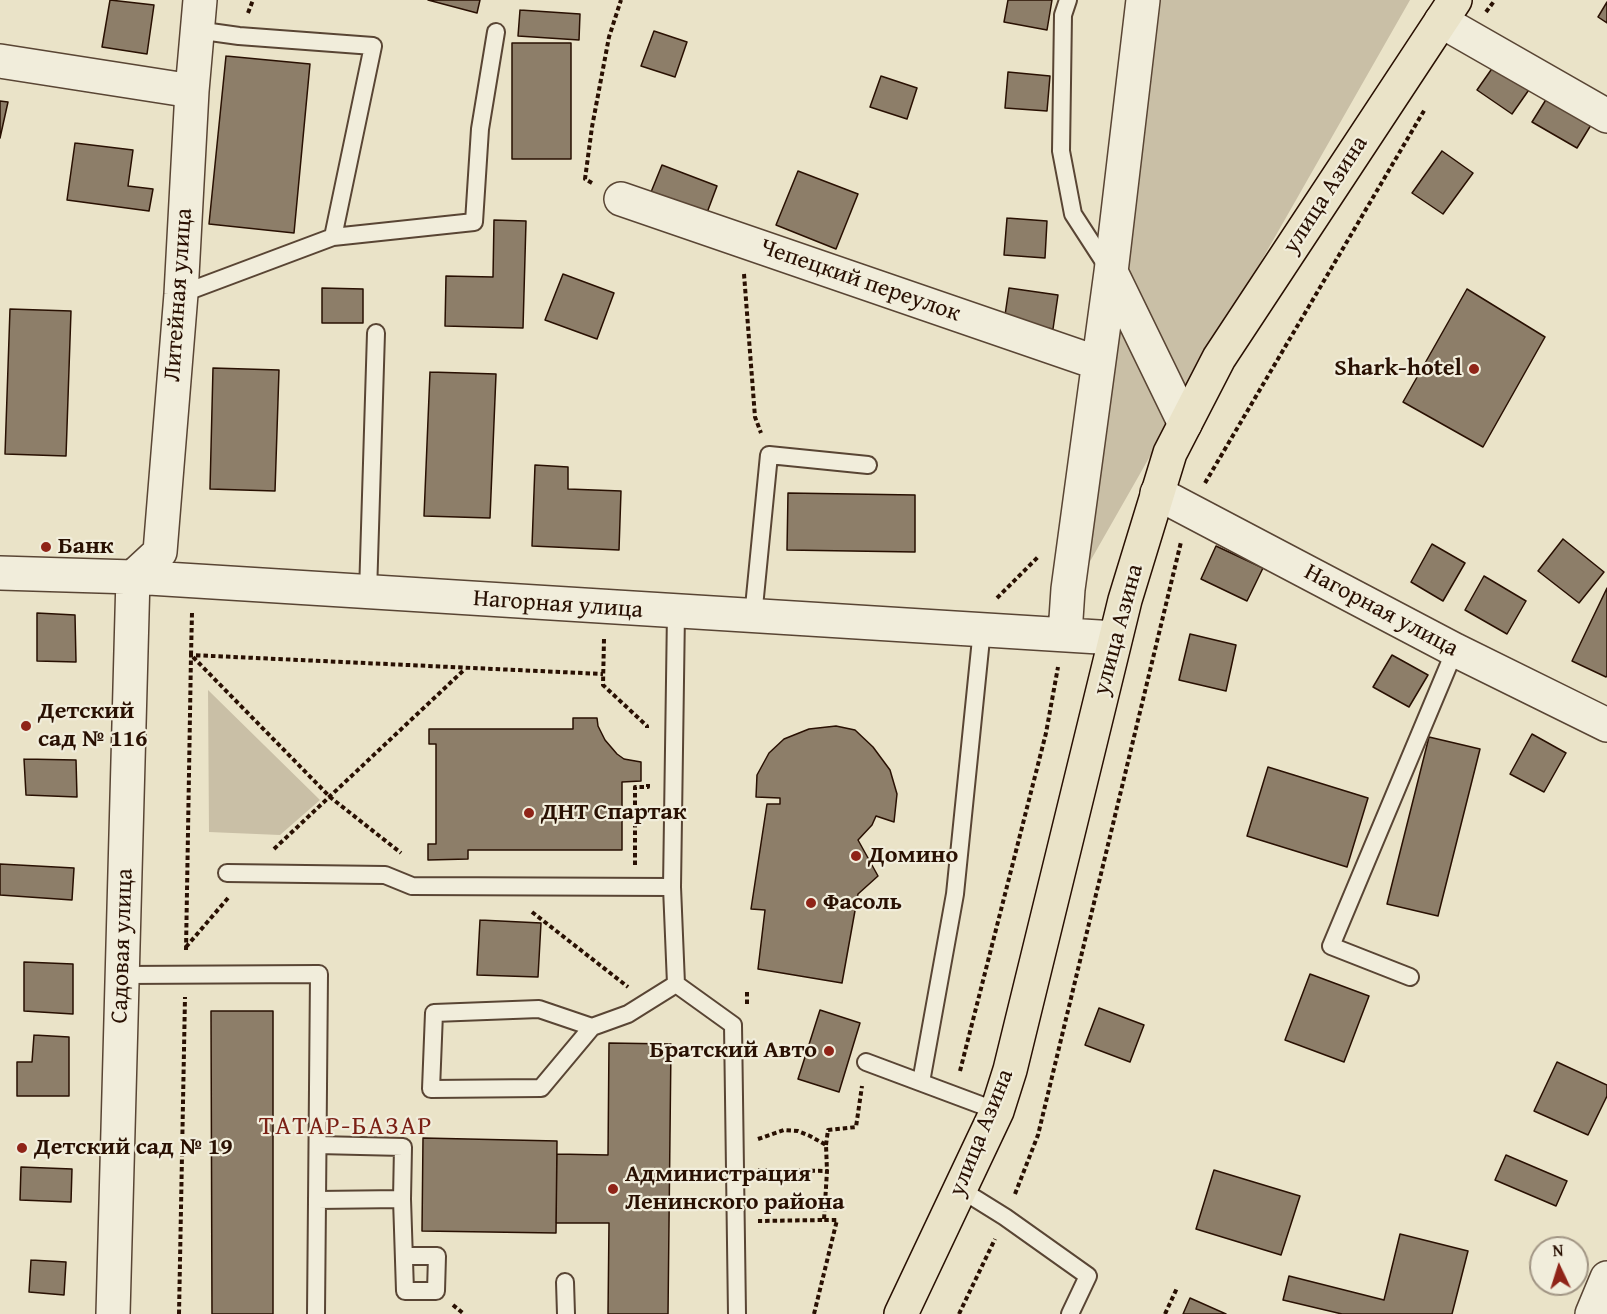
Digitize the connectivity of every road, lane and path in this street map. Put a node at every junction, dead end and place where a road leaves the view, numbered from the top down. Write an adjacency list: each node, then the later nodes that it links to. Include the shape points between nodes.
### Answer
1 (621, 0): 12 (path, via 609,37 585,179)
2 (1068, 0): 15 (lane, via 1063,15 1061,151 1073,214)
3 (1143, 0): 15 (street)
4 (1495, 0): 6 (path)
5 (198, 15): 9 (street, Литейная улица); 13 (lane, via 373,46)
6 (1455, 19): 11 (street); 19 (main road, улица Азина, via 1219,358)
7 (496, 32): 13 (lane, via 480,129 474,222)
8 (0, 61): 9 (street)
9 (192, 92): 16 (street, Литейная улица)
10 (1426, 108): 23 (path)
11 (1607, 116)
12 (621, 199): 14 (street, Чепецкий переулок)
13 (333, 237): 16 (lane)
14 (742, 241): 18 (street, Чепецкий переулок); 20 (path, via 755,417)
15 (1111, 272): 18 (street); 19 (street)
16 (181, 294): 26 (street, Литейная улица, via 160,552)
17 (376, 333): 27 (lane)
18 (1098, 363): 24 (street)
19 (1185, 424): 22 (main road, улица Азина)
20 (769, 455): 21 (lane); 30 (lane)
21 (868, 465)
22 (1157, 493): 23 (street, Нагорная улица); 33 (main road, улица Азина)
23 (1189, 510): 34 (street, Нагорная улица); 62 (path, via 1038,1135)
24 (1078, 516): 31 (path); 32 (street)
25 (0, 573): 26 (street, Нагорная улица)
26 (133, 578): 27 (street, Нагорная улица); 47 (street, Садовая улица)
27 (368, 593): 28 (street, Нагорная улица)
28 (605, 608): 29 (street, Нагорная улица); 37 (path)
29 (676, 612): 30 (street, Нагорная улица); 44 (lane)
30 (753, 617): 31 (street, Нагорная улица)
31 (975, 629): 32 (street, Нагорная улица); 52 (lane, via 956,894)
32 (1065, 634): 33 (street, Нагорная улица); 53 (path, via 1046,732)
33 (1115, 638): 54 (main road, улица Азина)
34 (1455, 650): 38 (street, Нагорная улица); 48 (lane, via 1331,946)
35 (191, 655): 36 (path)
36 (466, 669): 37 (path); 42 (path)
37 (603, 674): 39 (path, via 603,685 647,726)
38 (1607, 725)
39 (648, 736)
40 (648, 777): 43 (path, via 648,787 634,787)
41 (226, 873): 42 (lane)
42 (248, 873): 43 (lane, via 385,875 412,886); 46 (path)
43 (636, 886): 44 (lane)
44 (672, 887): 49 (lane)
45 (523, 912): 49 (path, via 533,912 631,989)
46 (186, 948)
47 (122, 975): 55 (lane, via 319,974); 69 (street, Садовая улица)
48 (1410, 977)
49 (676, 984): 50 (lane, via 628,1014); 57 (lane, via 733,1025)
50 (592, 1027): 50 (lane, via 539,1009 434,1013 431,1089 541,1088)
51 (866, 1062): 52 (lane); 56 (path, via 856,1127 828,1130)
52 (921, 1082): 53 (lane)
53 (954, 1095): 54 (lane)
54 (997, 1111): 59 (main road, улица Азина)
55 (318, 1145): 60 (lane, via 403,1147); 61 (lane)
56 (826, 1145): 57 (path, via 798,1131 784,1130 761,1137); 58 (path)
57 (736, 1162): 58 (path); 64 (lane)
58 (827, 1171): 63 (path)
59 (960, 1189): 62 (lane); 74 (main road, улица Азина)
60 (402, 1199): 61 (lane); 65 (lane)
61 (317, 1200): 70 (lane)
62 (1005, 1217): 75 (path); 76 (lane, via 1088,1276)
63 (824, 1220): 64 (path); 73 (path, via 837,1220)
64 (736, 1221): 72 (lane)
65 (404, 1256)
66 (1607, 1278): 78 (street)
67 (565, 1282): 71 (lane)
68 (1177, 1287): 77 (path)
69 (113, 1314)
70 (316, 1314)
71 (566, 1314)
72 (737, 1314)
73 (814, 1314)
74 (901, 1314)
75 (960, 1314)
76 (1070, 1314)
77 (1165, 1314)
78 (1592, 1314)

